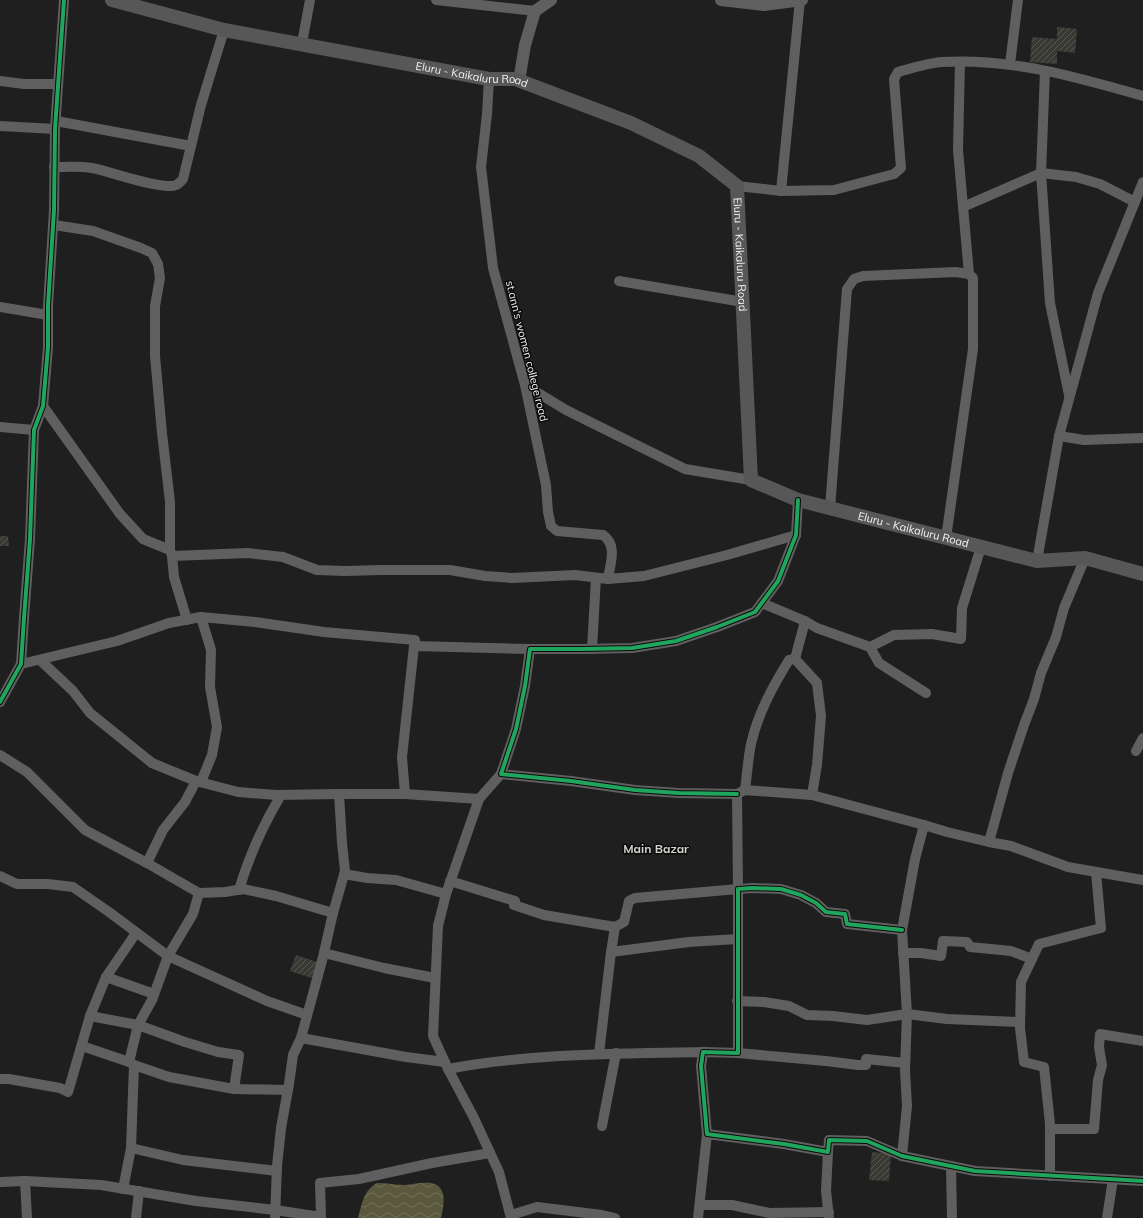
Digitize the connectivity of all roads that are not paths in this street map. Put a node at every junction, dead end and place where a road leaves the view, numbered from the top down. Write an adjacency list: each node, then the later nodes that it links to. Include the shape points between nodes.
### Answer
1 (64, 0): 18 (street)
2 (112, 0): 10 (main road, Eluru - Kaikaluru Road)
3 (310, 0): 11 (street)
4 (436, 0): 9 (street)
5 (551, 0): 9 (street)
6 (721, 0): 7 (street, via 764,5)
7 (801, 0): 27 (street)
8 (1018, 0): 13 (street)
9 (535, 11): 17 (street, via 525,45)
10 (224, 30): 11 (main road, Eluru - Kaikaluru Road); 22 (street)
11 (302, 43): 15 (main road, Eluru - Kaikaluru Road)
12 (960, 62): 13 (street); 27 (street, via 941,62 896,74 894,79 901,168 894,174 834,190); 29 (street, via 958,150)
13 (1010, 64): 14 (street)
14 (1045, 70): 19 (street); 24 (street)
15 (489, 79): 17 (main road, Eluru - Kaikaluru Road); 36 (street, st.ann's women college road, via 481,167 493,268)
16 (0, 81): 18 (street)
17 (519, 81): 26 (main road, Eluru - Kaikaluru Road, via 631,123 699,156)
18 (58, 84): 20 (street)
19 (1143, 96)
20 (55, 125): 21 (street); 22 (street); 23 (street)
21 (0, 126)
22 (191, 146): 23 (street, via 183,179 170,187 140,182 112,172 90,168)
23 (54, 167): 30 (street)
24 (1040, 173): 28 (street, via 1082,178); 29 (street); 37 (street, via 1050,303)
25 (1143, 182): 28 (street)
26 (737, 186): 27 (street); 33 (main road, Eluru - Kaikaluru Road)
27 (780, 191)
28 (1135, 202): 37 (street, via 1098,293)
29 (963, 207): 31 (street)
30 (54, 225): 35 (street); 49 (street, via 93,231 140,248 152,253 158,264 160,278 155,306 155,356 170,502)
31 (969, 274): 45 (street, via 956,272 863,276 854,280 847,289); 47 (street, via 973,278 973,349)
32 (620, 281): 33 (street)
33 (743, 302): 43 (main road, Eluru - Kaikaluru Road)
34 (0, 307): 35 (street)
35 (48, 315): 38 (street)
36 (525, 385): 43 (street, via 566,410 685,469); 54 (street, st.ann's women college road, via 546,485 551,526 557,531 603,535 609,539 613,546)
37 (1070, 397): 41 (street)
38 (43, 406): 40 (street); 49 (street, via 120,514 143,539)
39 (0, 427): 40 (street)
40 (34, 430): 65 (street, via 30,539)
41 (1059, 436): 42 (street, via 1084,440); 51 (street)
42 (1143, 438)
43 (751, 480): 44 (main road, Eluru - Kaikaluru Road)
44 (798, 500): 45 (main road, Eluru - Kaikaluru Road); 46 (street)
45 (830, 508): 47 (main road, Eluru - Kaikaluru Road)
46 (796, 535): 54 (street, via 644,576); 55 (street, via 778,582)
47 (946, 538): 48 (main road, Eluru - Kaikaluru Road)
48 (980, 547): 51 (main road, Eluru - Kaikaluru Road); 60 (street, via 962,608 961,639 932,634 894,635)
49 (171, 553): 53 (street, via 248,553 283,557 317,570 450,570 512,578); 57 (street, via 174,578)
50 (1085, 558): 51 (main road, Eluru - Kaikaluru Road); 52 (main road, Eluru - Kaikaluru Road); 80 (street, via 1041,673 1008,773)
51 (1037, 561)
52 (1143, 574)
53 (596, 578): 54 (street); 62 (street)
54 (608, 580)
55 (762, 603): 58 (street); 62 (street, via 755,612 676,640 632,648)
56 (202, 617): 57 (street); 59 (street, via 415,640); 72 (street, via 211,650 210,686 217,727 212,755)
57 (187, 620): 64 (street, via 168,623 117,641)
58 (805, 621): 60 (street, via 817,628); 63 (street)
59 (414, 646): 61 (street); 75 (street, via 402,757)
60 (870, 647): 66 (street, via 880,663)
61 (530, 649): 62 (street); 71 (street, via 516,729)
62 (592, 649)
63 (795, 659): 73 (street, via 789,660 764,706 751,744); 77 (street, via 817,683 818,690 821,716)
64 (40, 660): 65 (street); 72 (street, via 73,691 90,713 152,763)
65 (21, 664): 67 (street)
66 (926, 693)
67 (0, 702)
68 (1143, 738): 69 (street)
69 (1136, 751)
70 (0, 755): 81 (street, via 26,772 85,830)
71 (501, 774): 73 (street, via 635,790 679,793); 78 (street)
72 (198, 782): 76 (street, via 238,792); 81 (street, via 164,830)
73 (741, 792): 77 (street); 88 (street)
74 (339, 794): 75 (street); 76 (street); 83 (street)
75 (405, 794): 78 (street)
76 (281, 795): 87 (street, via 257,840)
77 (812, 795): 79 (street)
78 (479, 799): 86 (street)
79 (924, 825): 80 (street); 93 (street)
80 (989, 842): 82 (street, via 1011,846 1068,867)
81 (147, 864): 89 (street)
82 (1096, 872): 85 (street); 100 (street, via 1101,928 1039,944)
83 (344, 874): 90 (street, via 396,880); 91 (street)
84 (0, 876): 94 (street, via 17,884 73,887)
85 (1143, 880)
86 (450, 881): 90 (street); 92 (street, via 515,901 514,905 544,915)
87 (238, 890): 89 (street); 91 (street, via 276,896)
88 (738, 890): 92 (street, via 635,898 628,902 624,922); 93 (street, via 780,889 801,895 826,912 845,914 847,924); 95 (street)
89 (199, 893): 99 (street, via 193,914)
90 (446, 894): 102 (street, via 438,926)
91 (333, 913): 97 (street)
92 (615, 927): 96 (street)
93 (902, 930): 98 (street)
94 (136, 932): 99 (street); 101 (street)
95 (737, 939): 96 (street); 104 (street)
96 (611, 952): 116 (street)
97 (324, 953): 102 (street); 106 (street)
98 (903, 953): 100 (street, via 941,956 943,940 967,942 970,947 1011,950); 105 (street)
99 (168, 956): 103 (street); 106 (street, via 267,1001)
100 (1032, 959): 108 (street, via 1021,982)
101 (106, 977): 103 (street); 107 (street)
102 (435, 978): 119 (street, via 433,1036)
103 (154, 994): 109 (street)
104 (738, 1001): 105 (street, via 789,1006 807,1015 868,1020); 115 (street)
105 (907, 1014): 108 (street, via 947,1019); 118 (street)
106 (307, 1015): 110 (street)
107 (90, 1016): 109 (street); 112 (street)
108 (1020, 1022): 124 (street, via 1024,1062 1044,1067)
109 (138, 1025): 117 (street); 121 (street, via 184,1042 239,1055)
110 (301, 1038): 119 (street); 122 (street, via 293,1055)
111 (1143, 1041): 124 (street, via 1100,1034 1102,1065 1098,1080 1094,1130)
112 (82, 1046): 117 (street); 120 (street, via 68,1092 60,1088)
113 (703, 1052): 114 (street); 115 (street); 125 (street, via 701,1066)
114 (616, 1053): 116 (street); 123 (street)
115 (738, 1053): 118 (street, via 858,1065 866,1065 866,1059)
116 (599, 1054): 119 (street)
117 (131, 1063): 121 (street, via 169,1077); 126 (street)
118 (905, 1063): 129 (street, via 907,1106)
119 (446, 1066): 128 (street)
120 (0, 1079)
121 (234, 1089): 122 (street)
122 (288, 1090): 131 (street)
123 (602, 1126)
124 (1050, 1130): 132 (street)
125 (707, 1134): 127 (street); 139 (street)
126 (131, 1148): 131 (street, via 183,1160); 137 (street)
127 (828, 1152): 129 (street, via 829,1140 866,1141); 141 (street, via 826,1192)
128 (490, 1153): 140 (street, via 359,1179 320,1184 321,1216); 142 (street, via 499,1172)
129 (902, 1156): 130 (street)
130 (951, 1166): 132 (street, via 975,1171); 147 (street)
131 (277, 1171): 140 (street)
132 (1050, 1176): 133 (street)
133 (1113, 1179): 136 (street); 148 (street)
134 (25, 1181): 135 (street); 137 (street); 143 (street)
135 (0, 1182)
136 (1143, 1182)
137 (123, 1189): 138 (street)
138 (139, 1191): 140 (street); 144 (street)
139 (700, 1205): 141 (street, via 732,1205 769,1213); 146 (street)
140 (275, 1214)
141 (829, 1215)
142 (511, 1217): 145 (street, via 537,1207)
143 (27, 1218)
144 (136, 1218)
145 (615, 1218)
146 (698, 1218)
147 (952, 1218)
148 (1107, 1218)

